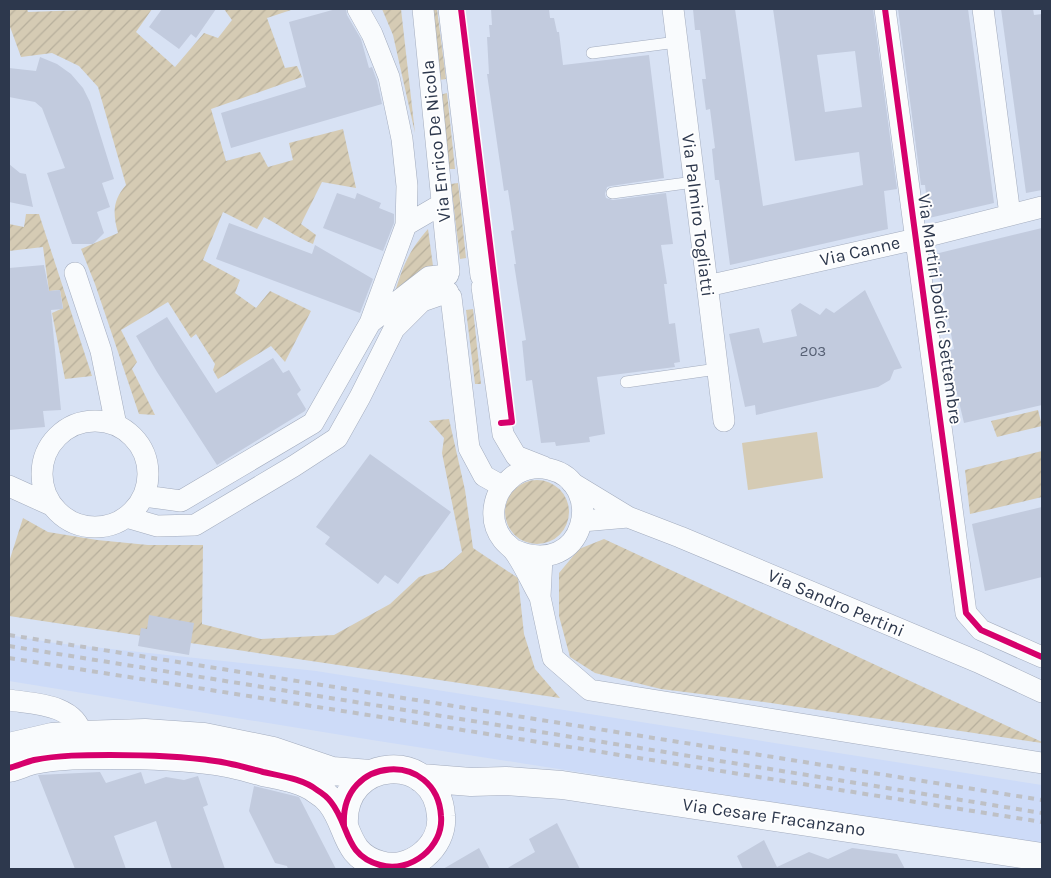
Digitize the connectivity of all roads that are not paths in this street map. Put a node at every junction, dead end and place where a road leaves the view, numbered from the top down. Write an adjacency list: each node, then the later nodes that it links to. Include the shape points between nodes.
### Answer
1 (358, 9): 14 (street, via 381,54 395,104 406,162)
2 (423, 9): 11 (street, Via Enrico De Nicola)
3 (449, 9): 17 (street, Via Enrico De Nicola)
4 (673, 9): 7 (street, Via Palmiro Togliatti)
5 (884, 9): 15 (street, Via Martiri Dodici Settembre)
6 (983, 9): 13 (street)
7 (677, 42): 8 (lane); 9 (street, Via Palmiro Togliatti)
8 (592, 53)
9 (694, 182): 10 (lane); 19 (street, Via Palmiro Togliatti)
10 (612, 193)
11 (442, 204): 14 (street); 18 (street, Via Enrico De Nicola)
12 (1042, 207): 13 (street, Via Canne)
13 (1010, 215): 15 (street, Via Canne)
14 (406, 224): 20 (street)
15 (916, 239): 19 (street, Via Canne); 37 (street, Via Martiri Dodici Settembre, via 966,613 981,630)
16 (74, 273): 24 (street, via 101,351)
17 (481, 281): 18 (street, via 477,270 464,265 458,266); 18 (street, via 478,296 460,302); 25 (street, Via Enrico De Nicola, via 503,434 516,456)
18 (449, 284): 20 (street, via 429,277); 28 (street, Via Enrico De Nicola, via 469,448 484,476); 31 (street, via 422,302 394,329 337,438 194,525 157,526)
19 (707, 286): 21 (street, Via Palmiro Togliatti)
20 (370, 323): 29 (street, via 313,423 181,501)
21 (718, 369): 22 (lane); 23 (street, Via Palmiro Togliatti)
22 (626, 382)
23 (724, 421)
24 (116, 425): 29 (street, via 134,438 145,455 149,469); 30 (street, via 100,420 82,422 66,428 53,440 41,472)
25 (550, 470): 26 (street); 28 (street, via 536,468 523,471)
26 (572, 483): 32 (street, Via Sandro Pertini); 33 (street, via 580,495)
27 (9, 486): 30 (street)
28 (502, 486): 34 (street, via 493,514 496,528)
29 (144, 496): 31 (street)
30 (51, 505): 31 (street, via 63,517 95,527 111,525)
31 (126, 517)
32 (628, 517): 33 (street, Via Sandro Pertini); 38 (street, Via Sandro Pertini, via 978,662)
33 (582, 521): 35 (street, via 568,546)
34 (514, 550): 35 (street); 36 (street)
35 (542, 558): 36 (street)
36 (540, 597): 42 (street, via 553,658 590,690)
37 (1042, 657)
38 (1042, 692)
39 (9, 700): 40 (street, via 65,711 80,724)
40 (82, 735): 41 (street, via 52,736); 44 (street, via 145,733 204,737 273,752 332,771)
41 (9, 747)
42 (1042, 763)
43 (9, 768): 48 (street, via 34,760 70,755 149,755 216,761 296,780 316,788 331,802)
44 (370, 774): 45 (street, via 396,769); 48 (street, via 348,795)
45 (421, 778): 46 (street, Via Cesare Fracanzano, via 471,782); 47 (street, via 439,802)
46 (506, 780): 47 (street, Via Cesare Fracanzano, via 463,800); 49 (street, Via Cesare Fracanzano, via 562,786)
47 (442, 816): 50 (street, via 430,849)
48 (344, 825): 50 (street, via 356,851 368,860 381,866)
49 (1035, 861)
50 (412, 866)

